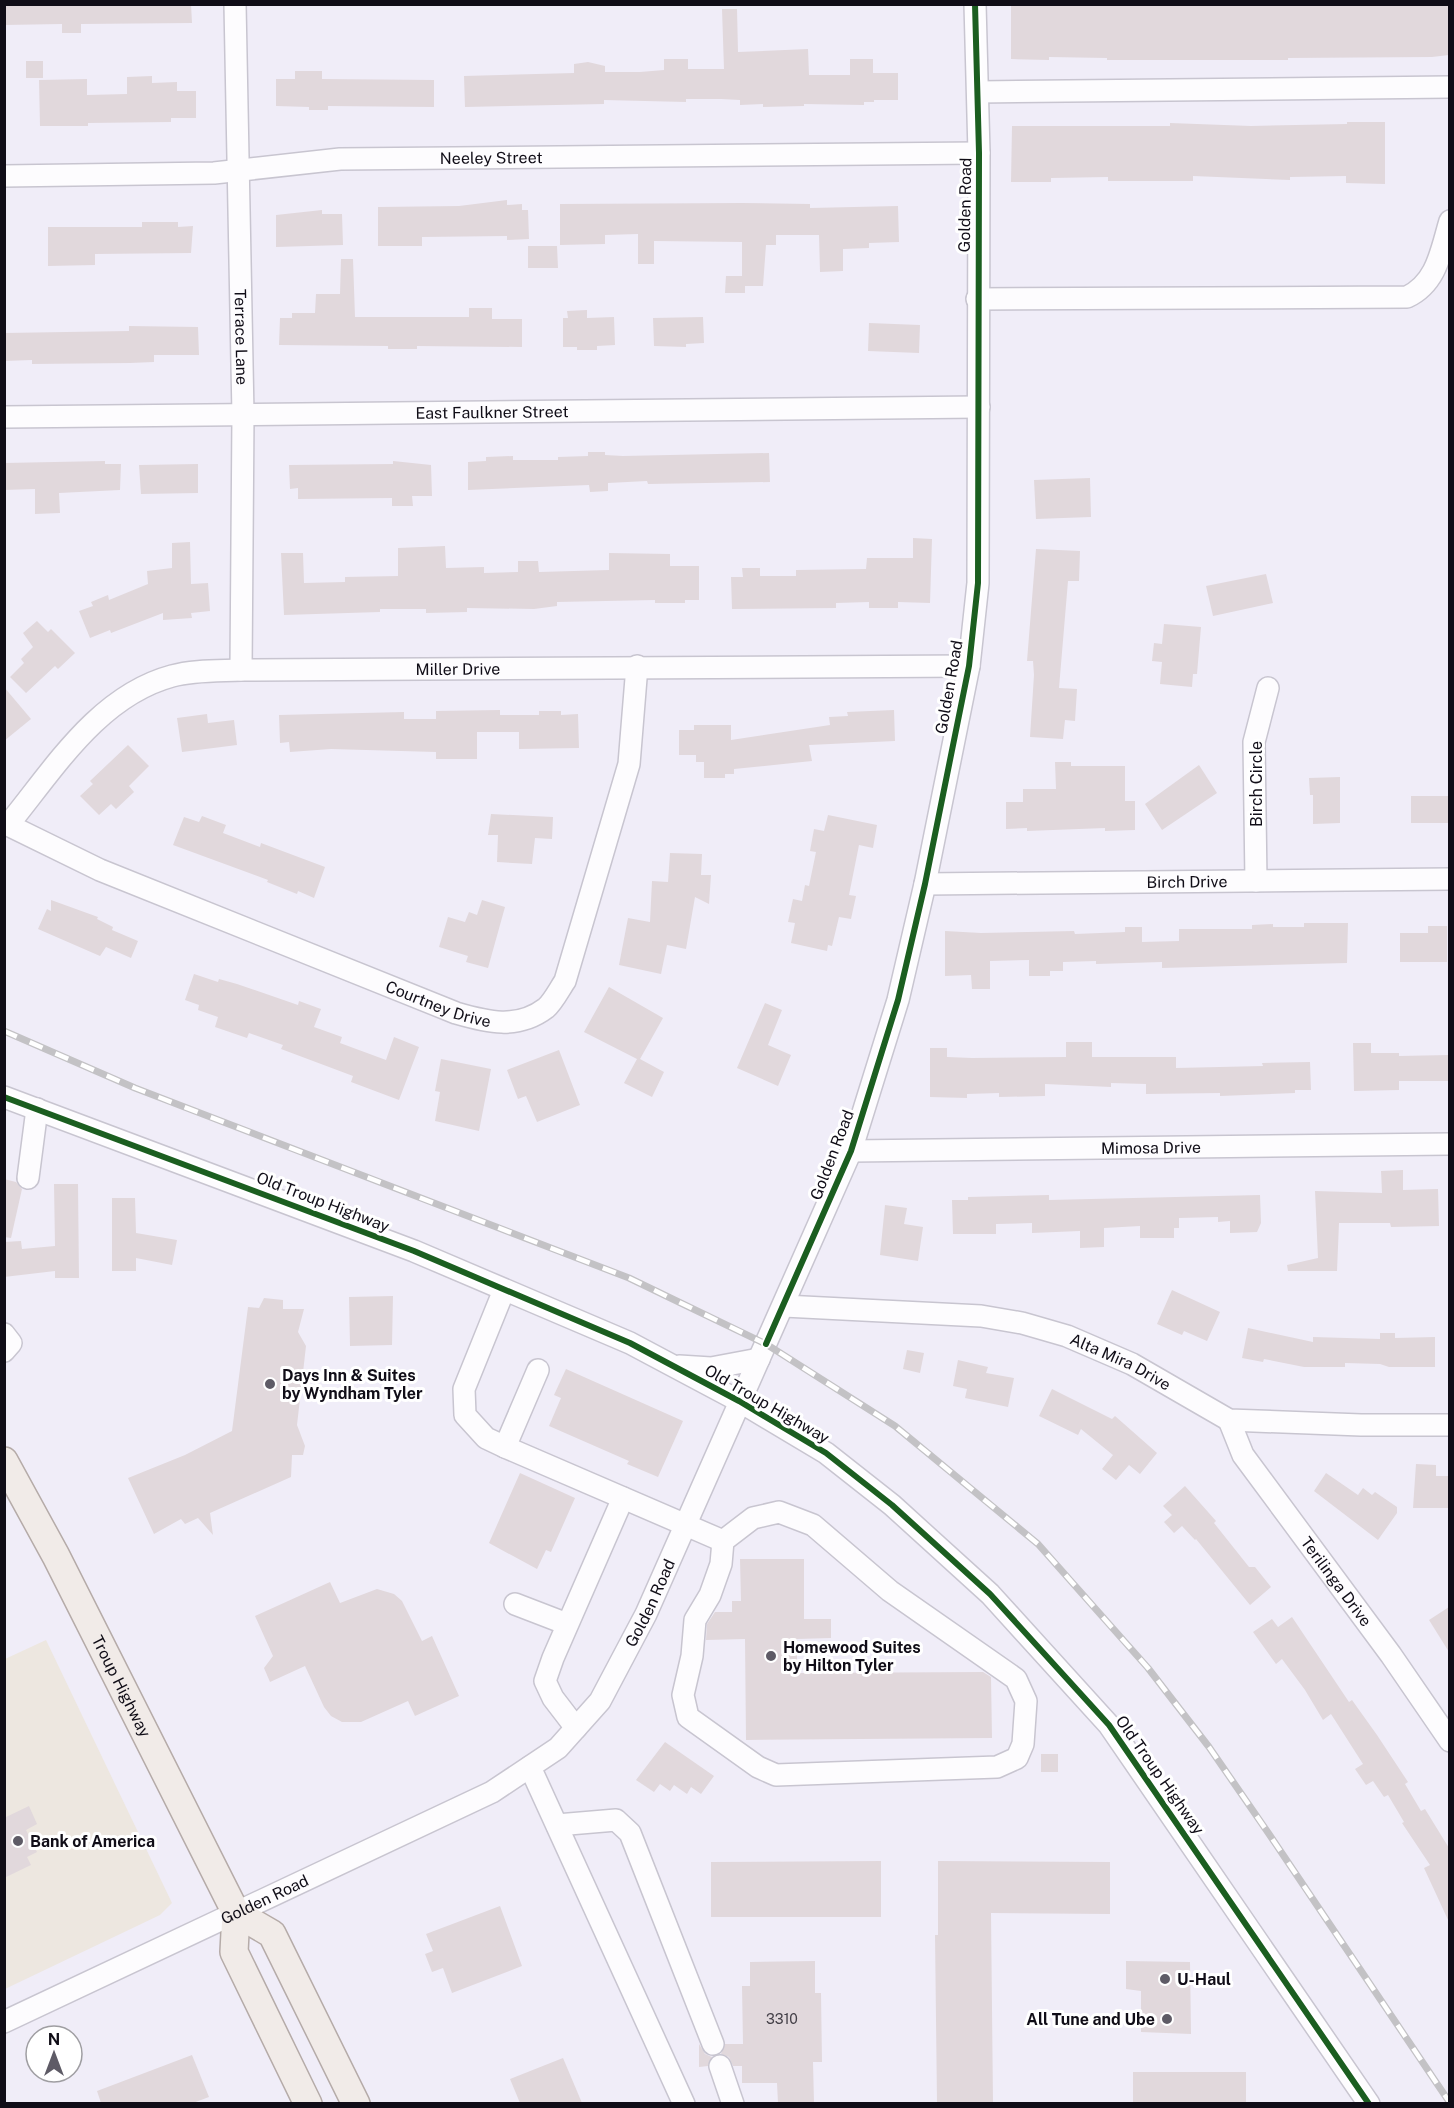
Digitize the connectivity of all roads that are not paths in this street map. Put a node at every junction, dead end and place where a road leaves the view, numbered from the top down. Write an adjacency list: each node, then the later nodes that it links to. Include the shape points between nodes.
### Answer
1 (235, 4): 6 (street, Terrace Lane)
2 (975, 4): 4 (street, Golden Road)
3 (1449, 87): 4 (street)
4 (978, 92): 5 (street, Golden Road)
5 (979, 153): 6 (street, Neeley Street, via 340,159); 9 (street, Golden Road)
6 (240, 169): 7 (street, Neeley Street, via 214,173); 11 (street, Terrace Lane)
7 (4, 176)
8 (1449, 221): 9 (street, via 1433,275 1420,291 1407,297)
9 (977, 299): 10 (street, Golden Road)
10 (979, 407): 11 (street, East Faulkner Street); 14 (street, Golden Road, via 978,582)
11 (243, 415): 12 (street, East Faulkner Street); 15 (street, Terrace Lane)
12 (4, 417)
13 (637, 666): 14 (street, Miller Drive); 15 (street, Miller Drive); 17 (street, Courtney Drive, via 629,764 565,981 547,1007 525,1019 495,1024 456,1013 100,870)
14 (969, 666): 20 (street, Golden Road)
15 (241, 670): 17 (street, Miller Drive, via 174,675 141,687 96,718)
16 (1268, 688): 19 (street, Birch Circle, via 1254,742)
17 (6, 824)
18 (1449, 879): 19 (street, Birch Drive)
19 (1257, 881): 20 (street, Birch Drive)
20 (925, 884): 24 (street, Golden Road, via 898,1000)
21 (4, 1097): 22 (street, Old Troup Highway)
22 (37, 1109): 25 (street); 26 (street, Old Troup Highway, via 414,1251)
23 (1449, 1144): 24 (street, Mimosa Drive)
24 (851, 1151): 27 (street, Golden Road)
25 (28, 1178)
26 (504, 1290): 31 (street, Old Troup Highway, via 630,1343); 36 (street, via 464,1389 465,1415 486,1438)
27 (784, 1306): 30 (street, Golden Road); 34 (street, Alta Mira Drive, via 981,1316 1022,1323 1067,1336 1132,1364)
28 (4, 1334): 29 (street, via 11,1343)
29 (4, 1351)
30 (759, 1359): 31 (street, via 711,1368); 33 (street, Golden Road)
31 (671, 1365): 33 (street, Old Troup Highway)
32 (538, 1370): 36 (street)
33 (739, 1401): 39 (street, Golden Road); 55 (street, Old Troup Highway, via 826,1453 892,1505 990,1594 1109,1725)
34 (1229, 1419): 35 (street, Alta Mira Drive); 44 (street, Terilinga Drive, via 1243,1455 1391,1655)
35 (1449, 1425)
36 (505, 1447): 38 (street)
37 (4, 1461): 47 (main road, Troup Highway, via 61,1565)
38 (623, 1498): 39 (street); 42 (street)
39 (685, 1525): 40 (street); 43 (street, Golden Road, via 646,1614 600,1701)
40 (723, 1541): 40 (street, via 753,1518 779,1512 813,1525 890,1592 1016,1679 1026,1701 1023,1744 1017,1758 997,1767 777,1775 758,1767 688,1717 683,1695 695,1620 722,1564)
41 (515, 1604): 42 (street)
42 (567, 1624): 43 (street, via 545,1681)
43 (576, 1728): 45 (street, Golden Road, via 558,1748)
44 (1449, 1741)
45 (530, 1767): 46 (street); 47 (street, Golden Road, via 492,1792)
46 (557, 1826): 49 (street, via 616,1820 630,1833); 53 (street)
47 (236, 1913): 48 (street, Golden Road); 51 (main road, Troup Highway, via 234,1952); 52 (main road, via 272,1934)
48 (4, 2022)
49 (713, 2044)
50 (720, 2066): 54 (street)
51 (308, 2103)
52 (356, 2103)
53 (684, 2103)
54 (734, 2103)
55 (1370, 2103)

